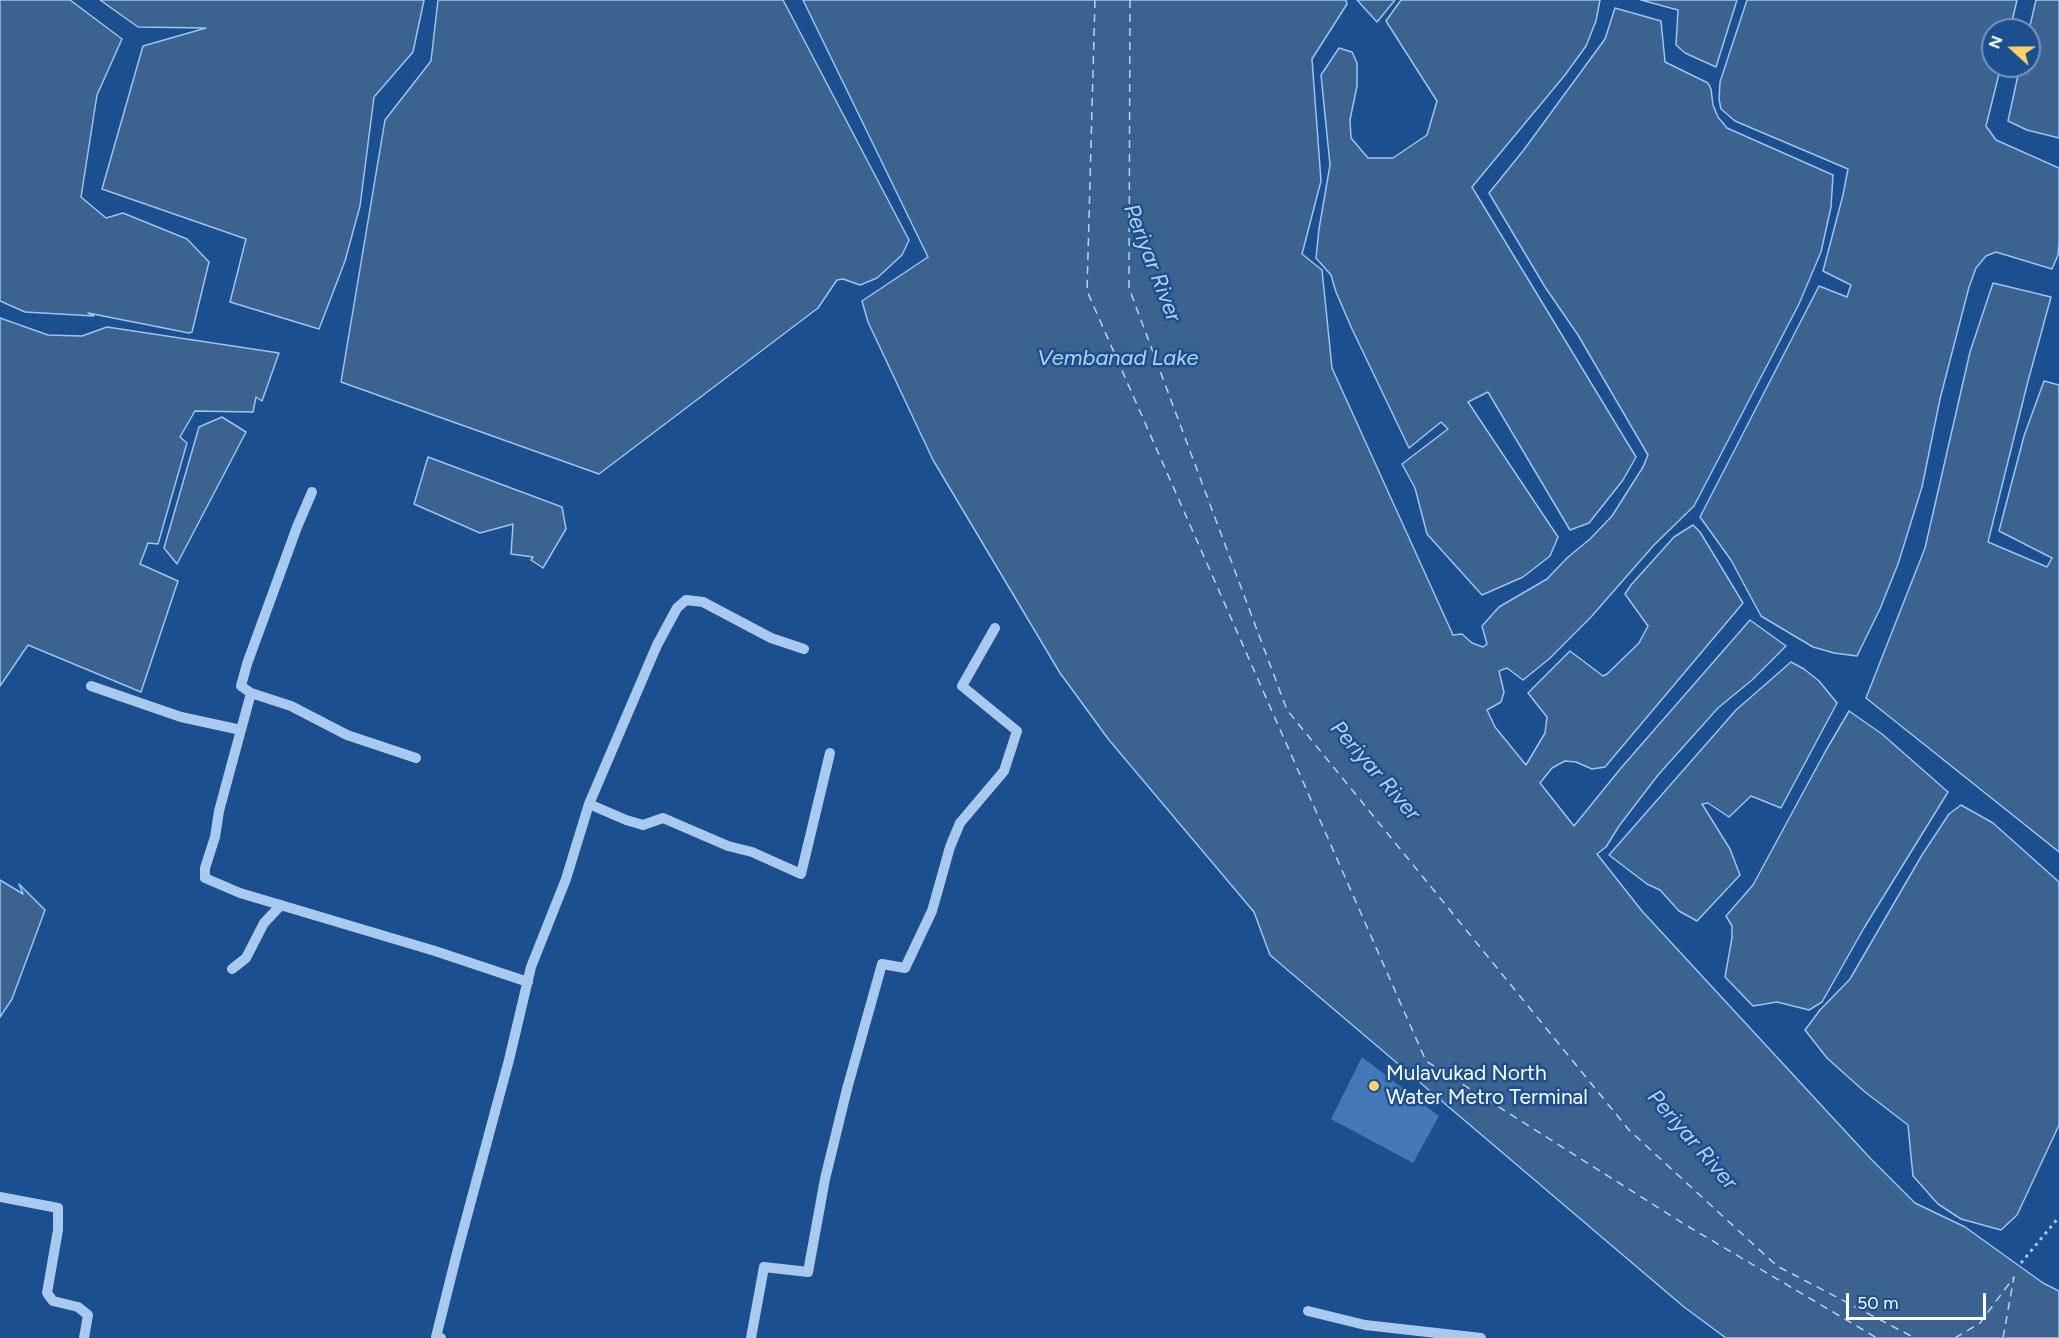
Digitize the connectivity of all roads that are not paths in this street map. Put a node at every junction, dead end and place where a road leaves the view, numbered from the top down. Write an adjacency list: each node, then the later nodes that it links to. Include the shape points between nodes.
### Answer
1 (312, 492): 5 (street, via 247,664 242,686)
2 (995, 628): 18 (street, via 962,686 1017,731 1004,771 960,823 932,912 905,968 882,964 825,1179 807,1272 764,1267)
3 (804, 649): 9 (street, via 771,638 704,602 686,600 657,645)
4 (91, 687): 6 (street, via 181,717)
5 (251, 693): 6 (street); 8 (street, via 291,706 347,735)
6 (241, 730): 10 (street, via 205,878)
7 (830, 753): 9 (street, via 801,874 663,818 644,825)
8 (416, 758)
9 (590, 804): 12 (street)
10 (281, 905): 11 (street, via 264,923 246,958); 12 (street)
11 (232, 969)
12 (528, 982): 16 (street)
13 (0, 1197): 15 (street, via 58,1208 47,1293 53,1301 78,1307 88,1315)
14 (1308, 1311): 19 (street, via 1365,1325)
15 (84, 1338)
16 (436, 1338): 17 (street)
17 (441, 1338)
18 (751, 1338)
19 (1481, 1338)

